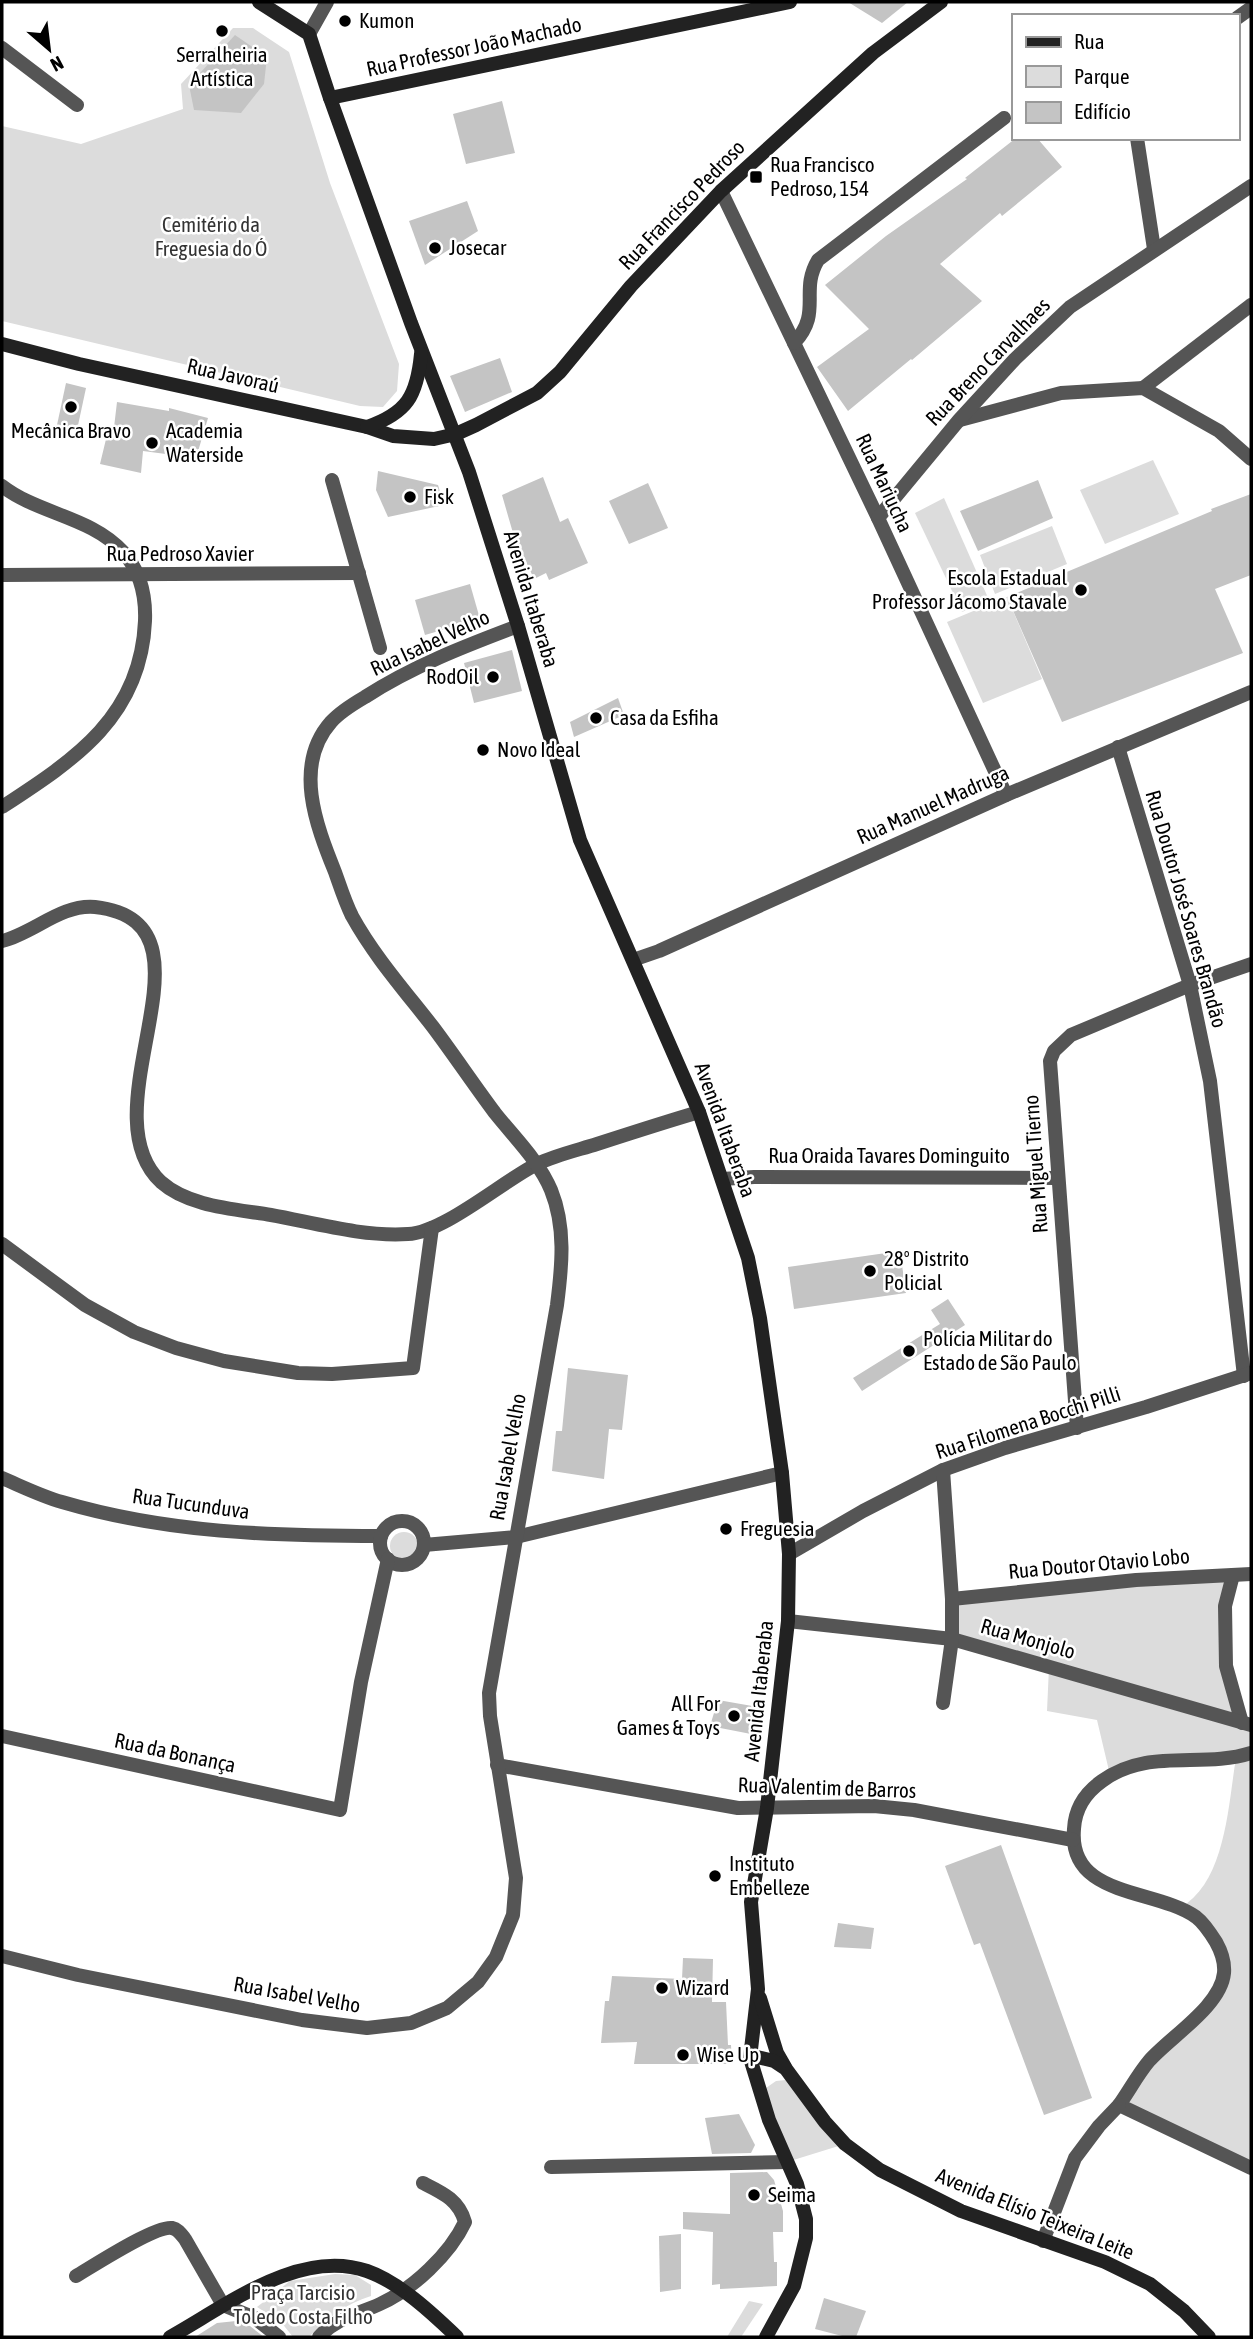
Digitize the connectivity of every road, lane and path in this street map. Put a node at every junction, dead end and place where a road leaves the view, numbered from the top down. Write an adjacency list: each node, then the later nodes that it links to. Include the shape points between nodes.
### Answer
1 (259, 2): 6 (main road)
2 (327, 2): 6 (street)
3 (790, 2): 8 (main road, Rua Professor João Machado)
4 (941, 2): 5 (main road, Rua Francisco Pedroso)
5 (925, 7): 13 (main road, Rua Francisco Pedroso)
6 (309, 34): 8 (main road, Avenida Itaberaba)
7 (2, 48): 9 (street)
8 (330, 98): 18 (main road, Avenida Itaberaba)
9 (77, 104)
10 (1004, 118): 17 (street, via 818,260 811,272 810,317)
11 (1137, 140): 14 (street)
12 (1251, 186): 14 (street, Rua Breno Carvalhaes)
13 (721, 191): 17 (street, Rua Mariucha); 22 (main road, Rua Francisco Pedroso, via 631,286 560,372 528,398)
14 (1154, 249): 20 (street, Rua Breno Carvalhaes, via 1070,307 1014,359)
15 (1251, 305): 19 (street)
16 (2, 344): 21 (main road, Rua Javoraú)
17 (794, 344): 26 (street, Rua Mariucha)
18 (421, 350): 21 (main road, via 414,393 403,409); 22 (main road, Avenida Itaberaba)
19 (1143, 388): 20 (street, via 1061,393); 23 (street, via 1219,431)
20 (959, 420): 26 (street, Rua Breno Carvalhaes)
21 (367, 427): 22 (main road, Rua Javoraú, via 414,439)
22 (456, 434): 30 (main road, Avenida Itaberaba)
23 (1251, 459)
24 (332, 480): 27 (street)
25 (2, 486): 29 (street, via 106,537)
26 (878, 518): 34 (street, Rua Mariucha)
27 (359, 573): 29 (street, Rua Pedroso Xavier); 31 (street)
28 (2, 575): 29 (street, Rua Pedroso Xavier)
29 (139, 576): 35 (street, via 145,603 144,637 133,684 82,751)
30 (518, 626): 37 (main road, Avenida Itaberaba, via 580,840); 41 (street, Rua Isabel Velho, via 384,684 332,720 319,738 311,762 311,794 319,831 352,915 375,953)
31 (380, 648)
32 (1251, 692): 33 (street, Rua Manuel Madruga)
33 (1118, 747): 34 (street, Rua Manuel Madruga); 39 (street, Rua Doutor José Soares Brandão)
34 (1006, 795): 37 (street, Rua Manuel Madruga)
35 (2, 807)
36 (2, 941): 44 (street, via 76,908 95,907 129,916 142,926 154,948 157,977 137,1127 142,1152 162,1182 210,1204 347,1229 410,1234)
37 (633, 960): 40 (main road, Avenida Itaberaba)
38 (1251, 964): 39 (street, Rua Miguel Tierno)
39 (1190, 985): 42 (street, Rua Miguel Tierno, via 1071,1035 1054,1051 1050,1061); 46 (street, Rua Doutor José Soares Brandão, via 1210,1080)
40 (698, 1112): 41 (street); 43 (main road, Avenida Itaberaba)
41 (537, 1164): 44 (street); 52 (street, Rua Isabel Velho, via 551,1190 563,1258)
42 (1057, 1178): 43 (street, Rua Oraida Tavares Dominguito); 47 (street, Rua Miguel Tierno)
43 (722, 1179): 49 (main road, Avenida Itaberaba, via 748,1258)
44 (432, 1228): 45 (street, via 412,1368 332,1374 224,1361 145,1336 85,1305)
45 (2, 1244)
46 (1248, 1374): 47 (street, Rua Filomena Bocchi Pilli)
47 (1077, 1428): 48 (street, Rua Filomena Bocchi Pilli)
48 (943, 1469): 54 (street, Rua Filomena Bocchi Pilli); 58 (street)
49 (782, 1473): 52 (street); 54 (main road, Avenida Itaberaba)
50 (2, 1478): 51 (street, Rua Tucunduva, via 60,1502 154,1523 215,1532)
51 (381, 1536): 53 (street, via 395,1522 410,1522 421,1531); 55 (street)
52 (516, 1537): 53 (street); 65 (street, Rua Isabel Velho, via 489,1693)
53 (424, 1545): 55 (street, via 411,1562 397,1564)
54 (789, 1554): 59 (main road, Avenida Itaberaba)
55 (388, 1559): 63 (street, Rua da Bonança, via 340,1810)
56 (1233, 1574): 57 (street, Rua Doutor Otavio Lobo); 58 (street, Rua Doutor Otavio Lobo); 62 (street, via 1225,1606 1226,1667)
57 (1251, 1574)
58 (952, 1600): 60 (street)
59 (788, 1621): 60 (street, Rua Monjolo); 66 (main road, Avenida Itaberaba)
60 (952, 1639): 61 (street); 62 (street, Rua Monjolo)
61 (943, 1703)
62 (1247, 1724)
63 (2, 1736)
64 (1251, 1753): 67 (street, via 1236,1758 1150,1761 1110,1775 1088,1791 1079,1807)
65 (497, 1765): 66 (street, Rua Valentim de Barros, via 738,1808); 68 (street, Rua Isabel Velho, via 516,1878 513,1915 496,1956 478,1982 447,2008 411,2023 367,2028 302,2020)
66 (767, 1808): 67 (street, Rua Valentim de Barros, via 914,1810); 69 (main road, Avenida Itaberaba, via 751,1902)
67 (1073, 1840): 72 (street, via 1086,1871 1101,1882 1180,1908 1198,1919 1221,1952 1224,1974 1216,1992 1149,2062)
68 (2, 1956)
69 (758, 1989): 70 (main road, Avenida Itaberaba); 71 (main road, Avenida Elísio Teixeira Leite, via 776,2053)
70 (750, 2058): 71 (main road, via 774,2060); 73 (main road, Avenida Itaberaba)
71 (786, 2069): 77 (main road, Avenida Elísio Teixeira Leite, via 845,2144 880,2170 961,2211)
72 (1119, 2105): 75 (street); 77 (street, via 1075,2158)
73 (787, 2162): 74 (street); 85 (main road, Avenida Itaberaba, via 803,2202 806,2238 794,2286)
74 (551, 2167)
75 (1251, 2168)
76 (424, 2183): 79 (street, via 447,2194 461,2208 465,2222 457,2239)
77 (1043, 2241): 86 (main road, Avenida Elísio Teixeira Leite, via 1105,2262 1150,2284)
78 (76, 2276): 80 (street, via 155,2231 170,2228 185,2239)
79 (404, 2292): 80 (main road, via 368,2271 322,2265 289,2274); 83 (street, via 336,2321); 84 (main road)
80 (223, 2305): 81 (main road); 82 (street, via 255,2318)
81 (170, 2337)
82 (279, 2337)
83 (319, 2337)
84 (457, 2337)
85 (766, 2337)
86 (1209, 2337)

